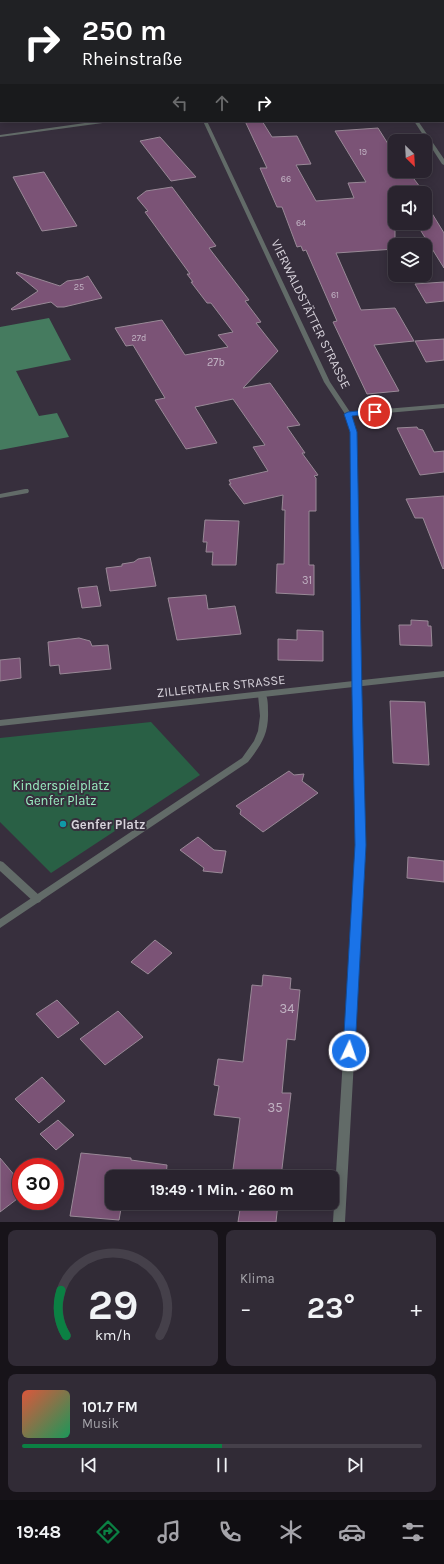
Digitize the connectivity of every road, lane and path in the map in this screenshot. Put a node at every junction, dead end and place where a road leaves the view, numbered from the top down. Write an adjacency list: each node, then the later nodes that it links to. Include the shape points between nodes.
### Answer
1 (103, 122): 4 (street)
2 (205, 122): 7 (street, VIERWALDSTÄTTER STRASSE, via 327,382)
3 (417, 122): 5 (street)
4 (0, 136)
5 (444, 163)
6 (444, 406): 7 (street)
7 (348, 414): 11 (street, VIERWALDSTÄTTER STRASSE, via 353,432)
8 (25, 491): 9 (street)
9 (0, 496)
10 (444, 674): 11 (street, ZILLERTALER STRASSE)
11 (357, 684): 12 (street, ZILLERTALER STRASSE); 17 (street, VIERWALDSTÄTTER STRASSE, via 361,845)
12 (262, 695): 13 (street, ZILLERTALER STRASSE); 15 (street, via 264,717 261,737 245,760)
13 (0, 723)
14 (0, 865): 15 (street)
15 (36, 899): 16 (street)
16 (0, 924)
17 (339, 1222)

